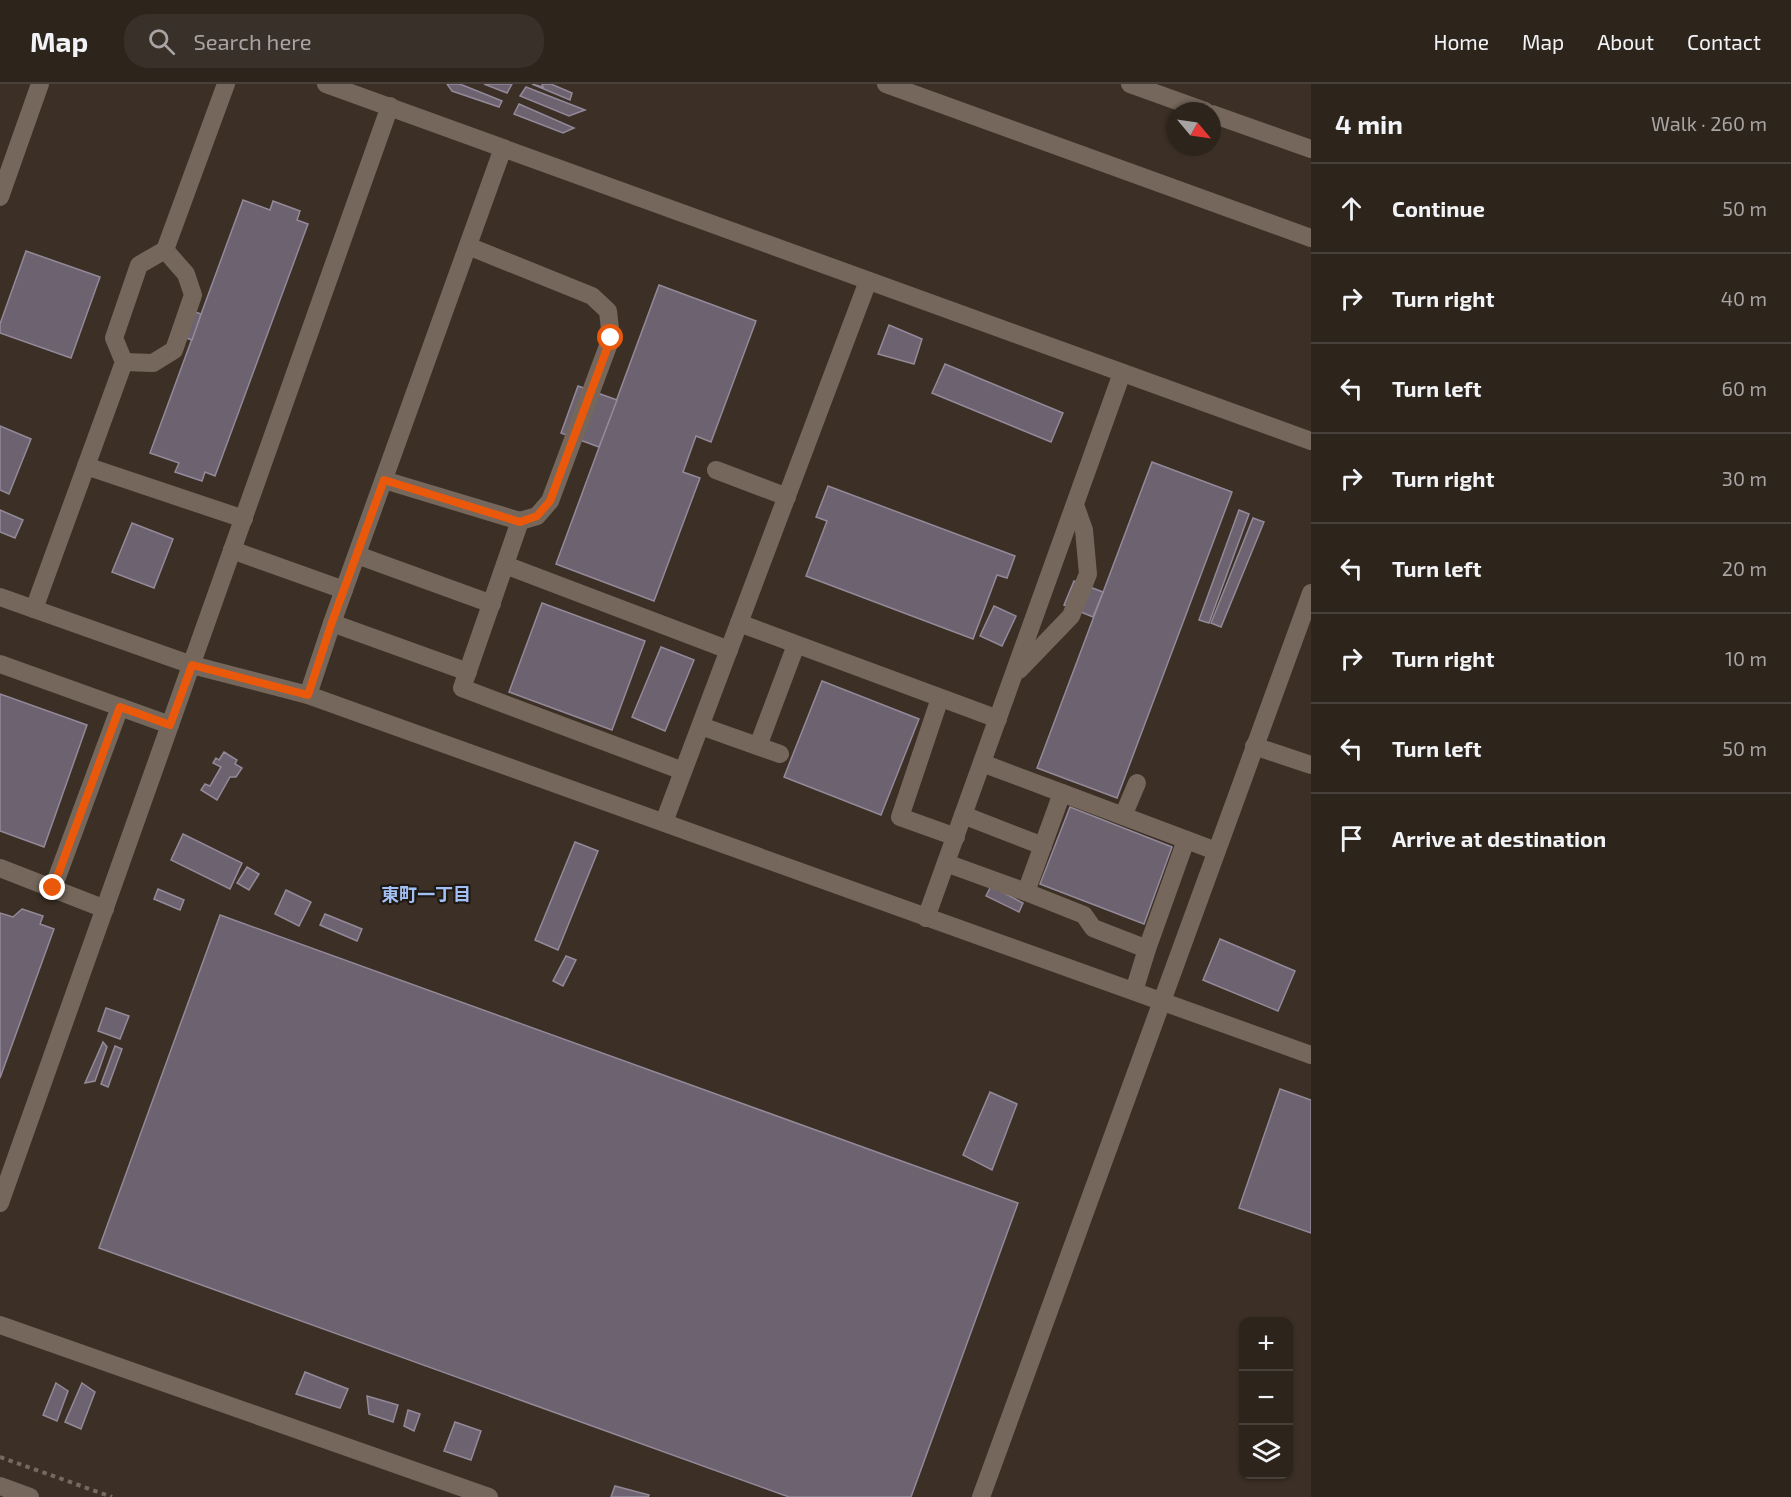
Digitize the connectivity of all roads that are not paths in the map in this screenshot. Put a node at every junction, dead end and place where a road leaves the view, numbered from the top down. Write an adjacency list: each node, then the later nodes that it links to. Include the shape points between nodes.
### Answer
1 (40, 84): 11 (street)
2 (226, 84): 14 (street)
3 (326, 84): 7 (street)
4 (886, 84): 12 (street)
5 (1140, 86): 6 (street)
6 (1182, 102)
7 (390, 106): 9 (street); 24 (street)
8 (1221, 117): 10 (street)
9 (503, 148): 13 (street); 15 (street)
10 (1311, 149)
11 (0, 197)
12 (1311, 238)
13 (468, 246): 21 (street); 25 (street, via 592,296 608,311 611,338 550,501 537,516)
14 (165, 250): 16 (street, via 139,265 114,338); 16 (street, via 186,274 193,295 174,350 153,363)
15 (868, 281): 17 (street); 22 (street)
16 (124, 362): 19 (street)
17 (1122, 373): 18 (street); 23 (street)
18 (1311, 441)
19 (86, 466): 24 (street); 33 (street)
20 (716, 470): 22 (street)
21 (384, 480): 25 (street); 27 (street)
22 (787, 497): 35 (street)
23 (1075, 505): 41 (street); 41 (street, via 1084,530 1088,574 1071,616)
24 (244, 519): 26 (street)
25 (520, 522): 28 (street)
26 (232, 550): 29 (street); 39 (street)
27 (357, 555): 29 (street); 32 (street)
28 (505, 565): 32 (street); 37 (street)
29 (344, 590): 34 (street)
30 (1311, 592): 49 (street)
31 (0, 597): 33 (street)
32 (492, 604): 40 (street)
33 (34, 609): 39 (street)
34 (332, 622): 40 (street); 42 (street)
35 (739, 623): 36 (street); 37 (street)
36 (796, 645): 43 (street); 48 (street)
37 (729, 650): 47 (street)
38 (0, 664): 44 (street)
39 (192, 665): 42 (street); 46 (street)
40 (468, 672): 53 (street, via 462,688)
41 (1014, 675): 45 (street)
42 (308, 695): 58 (street)
43 (940, 698): 45 (street); 59 (street, via 900,817)
44 (120, 707): 46 (street); 65 (street)
45 (998, 719): 51 (street)
46 (170, 725): 67 (street)
47 (700, 726): 48 (street); 53 (street)
48 (758, 746): 50 (street)
49 (1254, 746): 52 (street); 62 (street)
50 (780, 754)
51 (982, 763): 55 (street); 56 (street)
52 (1311, 765)
53 (683, 771): 58 (street)
54 (1137, 783): 57 (street)
55 (1062, 793): 57 (street); 61 (street)
56 (963, 815): 59 (street); 61 (street)
57 (1123, 816): 60 (street)
58 (664, 822): 68 (street)
59 (956, 837): 63 (street)
60 (1186, 840): 62 (street); 69 (street)
61 (1043, 846): 66 (street)
62 (1216, 851): 71 (street)
63 (946, 862): 66 (street); 68 (street)
64 (0, 868): 65 (street)
65 (53, 888): 67 (street)
66 (1026, 892): 69 (street, via 1084,915 1093,928)
67 (105, 909): 73 (street)
68 (926, 918): 70 (street)
69 (1147, 949): 70 (street)
70 (1134, 991): 71 (street)
71 (1161, 1000): 72 (street); 78 (street)
72 (1311, 1054)
73 (0, 1203)
74 (0, 1325): 77 (street)
75 (0, 1486): 76 (street)
76 (30, 1497)
77 (489, 1497)
78 (981, 1497)

